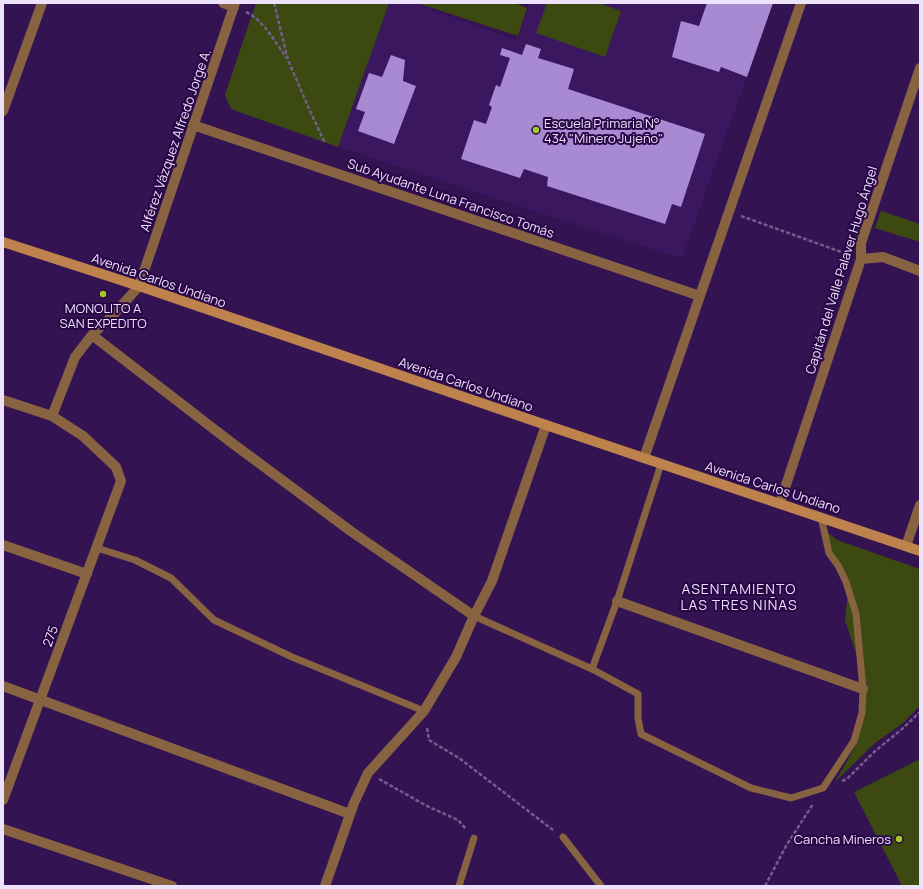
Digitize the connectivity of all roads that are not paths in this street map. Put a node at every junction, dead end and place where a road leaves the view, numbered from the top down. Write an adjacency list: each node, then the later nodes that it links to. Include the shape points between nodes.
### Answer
1 (42, 3): 6 (street)
2 (223, 3): 4 (street)
3 (801, 3): 12 (street)
4 (235, 5): 7 (street, Alférez Vázquez Alfredo Jorge A.)
5 (920, 68): 9 (street, Capitán del Valle Palaver Hugo Ángel, via 861,243)
6 (3, 110)
7 (193, 125): 11 (street, Alférez Vázquez Alfredo Jorge A.); 12 (street, Sub Ayudante Luna Francisco Tomás)
8 (3, 242): 11 (street, Avenida Carlos Undiano)
9 (861, 259): 10 (street, via 883,257); 19 (street, Capitán del Valle Palaver Hugo Ángel)
10 (920, 271)
11 (139, 286): 13 (street); 16 (street, Avenida Carlos Undiano)
12 (700, 296): 17 (street)
13 (92, 335): 15 (street, via 75,357); 28 (street, via 352,532)
14 (3, 400): 15 (street)
15 (52, 416): 24 (street, 275, via 83,436 116,467 121,481)
16 (546, 425): 17 (street, Avenida Carlos Undiano); 28 (street, via 492,581)
17 (644, 458): 18 (street, Avenida Carlos Undiano)
18 (660, 464): 19 (street, Avenida Carlos Undiano); 27 (lane)
19 (780, 503): 21 (street, Avenida Carlos Undiano)
20 (920, 506): 23 (street)
21 (821, 517): 23 (street, Avenida Carlos Undiano); 31 (lane, via 829,553 846,582 856,614)
22 (3, 545): 26 (street)
23 (906, 546): 25 (street, Avenida Carlos Undiano)
24 (97, 548): 26 (street, 275); 33 (lane, via 135,560 171,578 214,620 292,657)
25 (920, 551)
26 (87, 574): 32 (street, 275)
27 (618, 601): 29 (lane); 31 (street)
28 (474, 616): 29 (lane); 33 (street, via 456,657)
29 (592, 669): 31 (lane, via 638,694 641,734 751,788 791,798 823,788 854,741 862,713)
30 (3, 686): 32 (street)
31 (863, 689)
32 (41, 700): 34 (street, 275); 35 (street)
33 (424, 711): 35 (street, via 368,773)
34 (3, 800)
35 (350, 814): 40 (street)
36 (3, 829): 39 (street)
37 (563, 837): 42 (lane)
38 (474, 838): 41 (lane)
39 (172, 886)
40 (325, 886)
41 (459, 886)
42 (601, 886)

